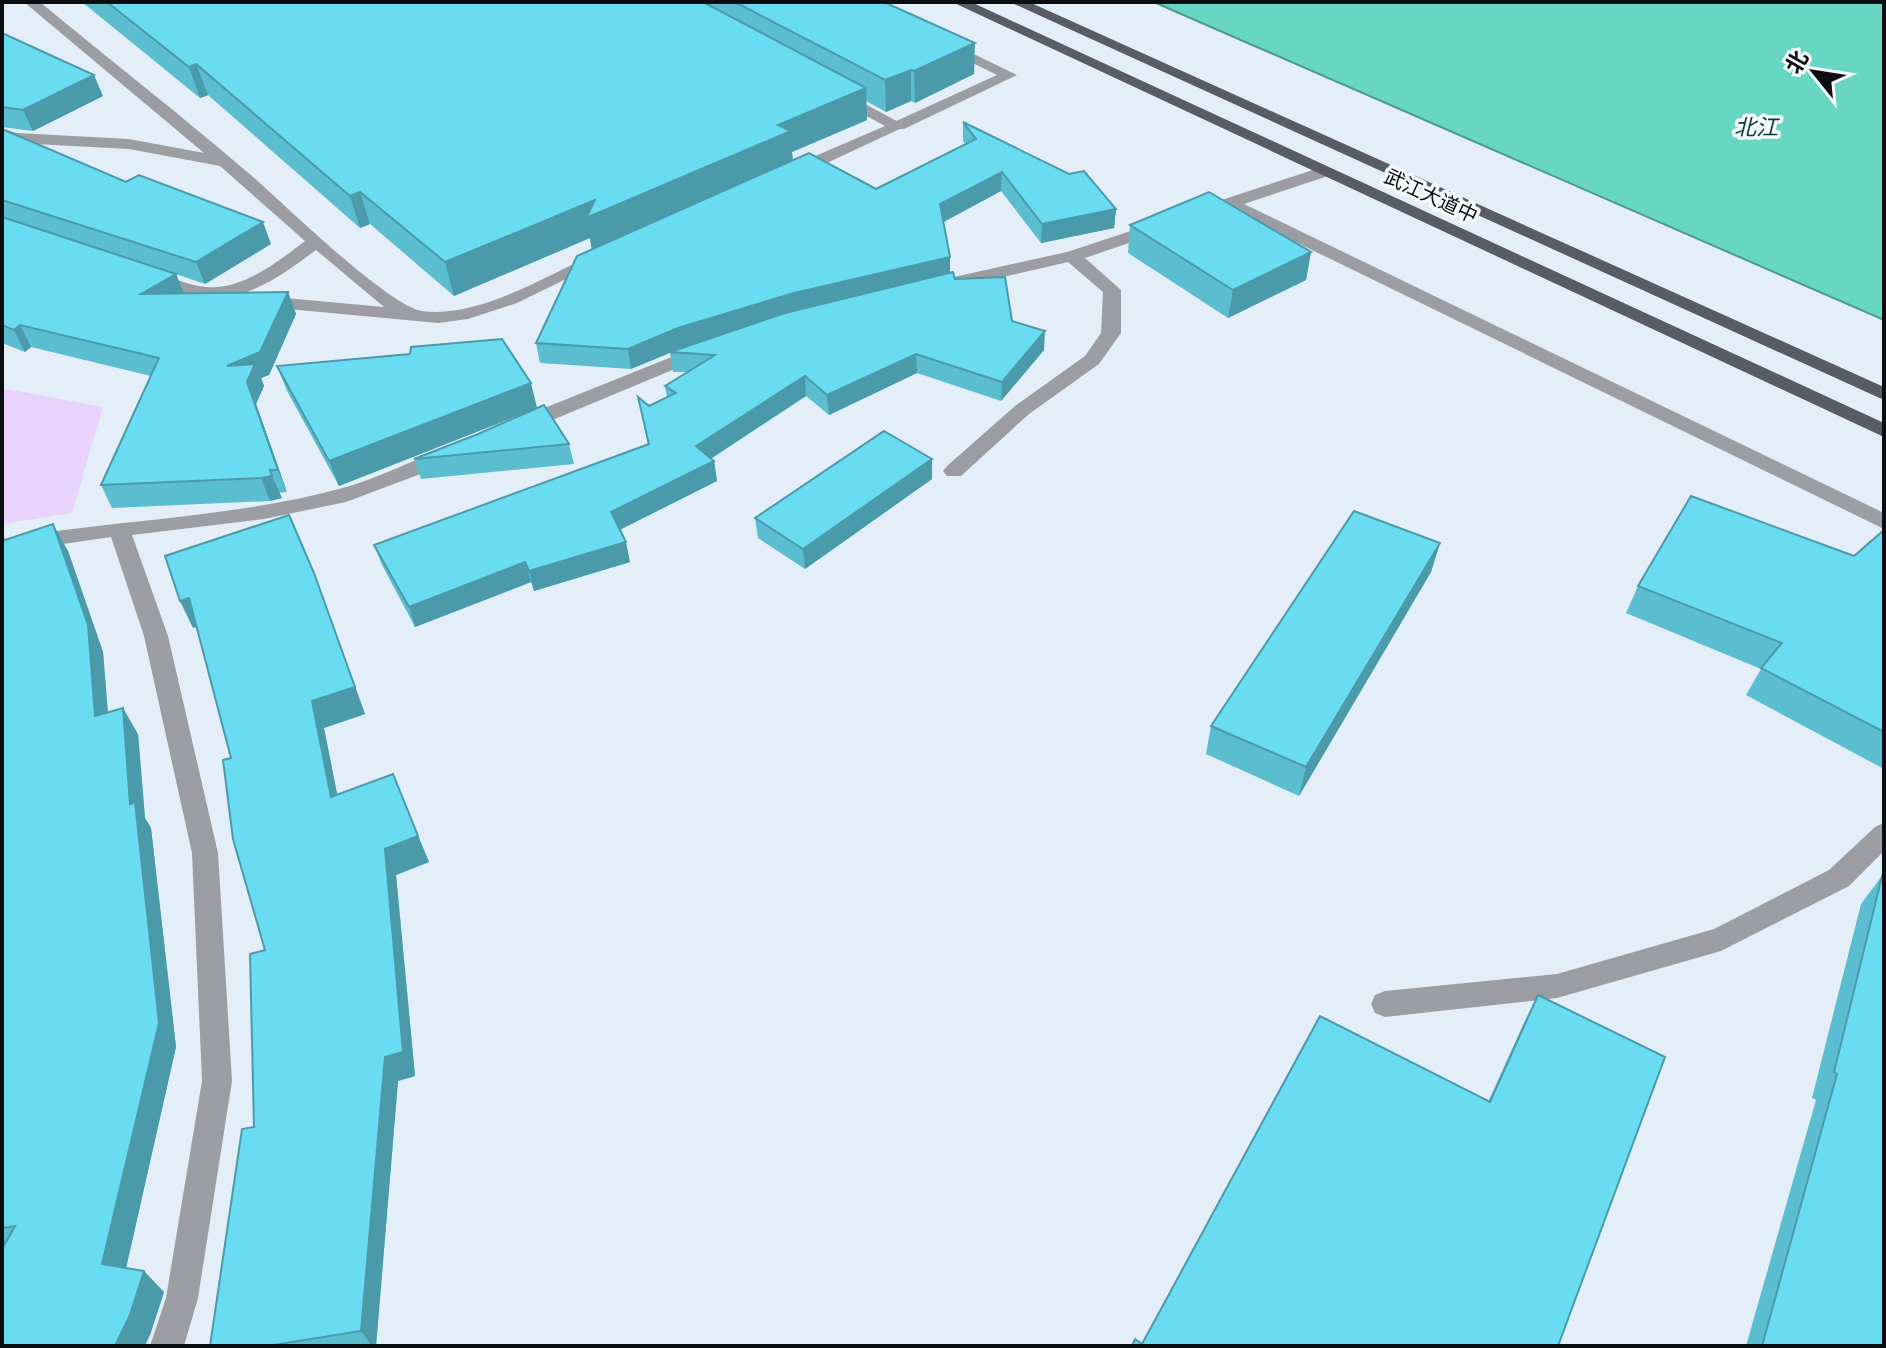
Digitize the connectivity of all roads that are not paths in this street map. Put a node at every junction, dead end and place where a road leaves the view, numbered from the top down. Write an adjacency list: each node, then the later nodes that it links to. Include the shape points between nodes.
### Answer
1 (31, 2): 8 (street)
2 (959, 2): 9 (main road, 武江大道中)
3 (1017, 2): 20 (main road, 武江大道中)
4 (927, 35): 6 (street, via 1009,75)
5 (829, 89): 6 (street)
6 (898, 126): 10 (street)
7 (2, 134): 8 (street, via 129,144)
8 (225, 162): 12 (street)
9 (1325, 171): 11 (street); 21 (main road, 武江大道中)
10 (769, 183)
11 (1229, 203): 14 (street); 25 (street)
12 (316, 241): 17 (street, via 279,268); 18 (street, via 379,296)
13 (611, 253): 18 (street, via 482,310 455,317)
14 (1072, 256): 16 (street); 24 (street, via 1112,290 1111,333 1092,360 1022,410)
15 (130, 269): 17 (street)
16 (926, 289)
17 (212, 293): 18 (street, via 354,313)
18 (416, 315)
19 (717, 346): 22 (street)
20 (1884, 394)
21 (1884, 431)
22 (505, 432)
23 (463, 450): 26 (street, via 346,495 264,512)
24 (954, 471)
25 (1884, 522)
26 (119, 529): 27 (street); 30 (street, via 156,636 205,853 217,1081 182,1298)
27 (2, 546)
28 (1884, 834): 29 (street, via 1839,878 1721,939 1557,986)
29 (1385, 1004)
30 (167, 1346)

